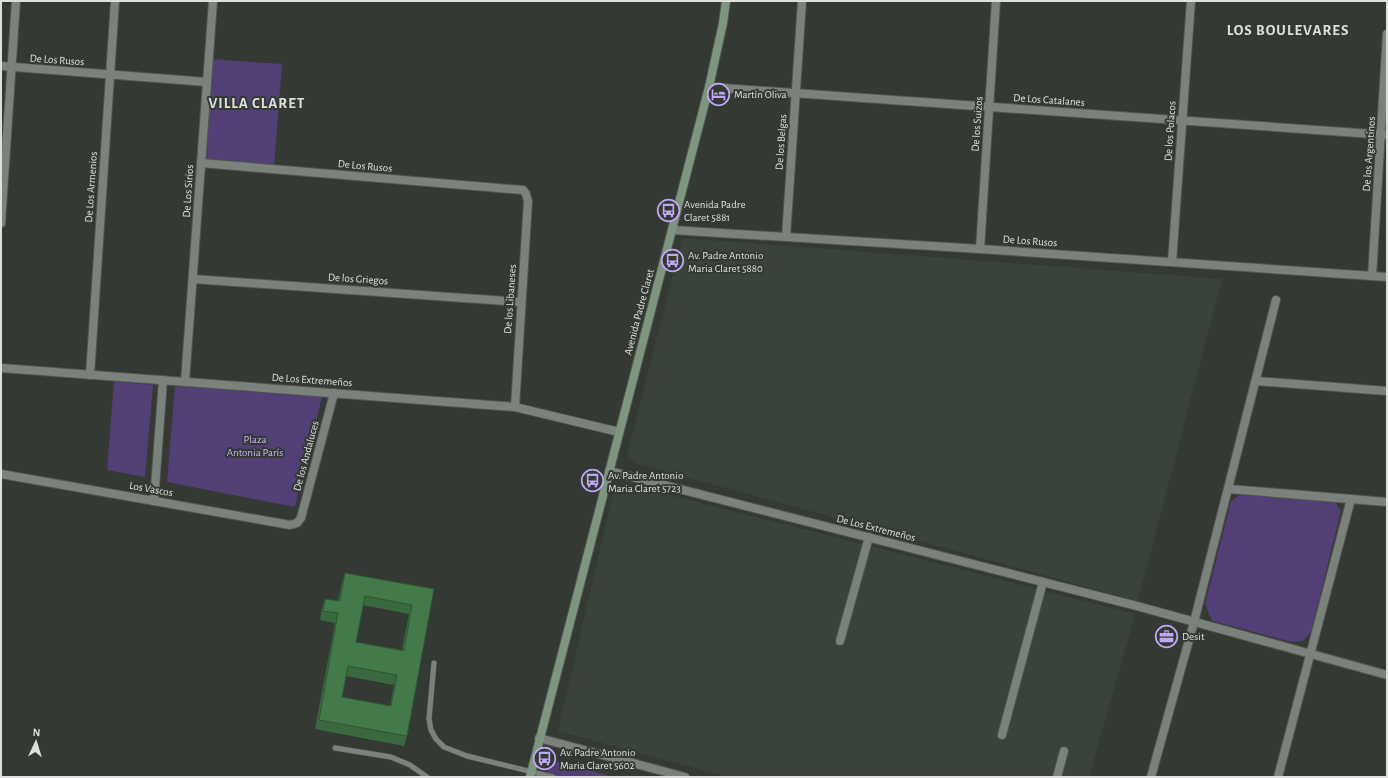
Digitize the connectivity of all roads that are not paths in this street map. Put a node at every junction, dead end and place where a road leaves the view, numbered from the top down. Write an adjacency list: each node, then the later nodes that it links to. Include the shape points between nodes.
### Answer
1 (16, 1): 10 (street)
2 (115, 1): 11 (street, De Los Armenios)
3 (213, 1): 12 (street, De Los Sirios)
4 (726, 1): 13 (main road, Avenida Padre Claret)
5 (802, 1): 14 (street, De los Belgas)
6 (996, 1): 15 (street, De los Suizos)
7 (1191, 1): 16 (street, De los Polacos)
8 (1387, 34): 17 (street, De los Argentinos)
9 (1, 66): 10 (street, De Los Rusos)
10 (12, 67): 11 (street, De Los Rusos); 20 (street)
11 (109, 75): 12 (street, De Los Rusos); 31 (street, De Los Armenios)
12 (207, 82): 18 (street, De Los Sirios)
13 (709, 87): 14 (street, De Los Catalanes); 21 (main road, Avenida Padre Claret)
14 (796, 93): 15 (street, De Los Catalanes); 22 (street, De los Belgas)
15 (990, 107): 16 (street, De Los Catalanes); 23 (street, De los Suizos)
16 (1182, 120): 17 (street, De Los Catalanes); 24 (street, De los Polacos)
17 (1384, 135): 25 (street, De los Argentinos)
18 (201, 163): 19 (street, De Los Rusos, via 515,189 523,190); 27 (street, De Los Sirios)
19 (526, 194): 29 (street, De los Libaneses, via 528,201)
20 (1, 223)
21 (672, 230): 22 (street, De Los Rusos); 38 (main road, Avenida Padre Claret)
22 (786, 237): 23 (street, De Los Rusos)
23 (980, 249): 24 (street, De Los Rusos)
24 (1172, 262): 25 (street, De Los Rusos)
25 (1372, 276): 26 (street, De Los Rusos)
26 (1387, 277)
27 (193, 279): 29 (street, De los Griegos); 34 (street, De Los Sirios)
28 (1276, 300): 33 (street)
29 (521, 302): 37 (street, De los Libaneses)
30 (1, 368): 31 (street, De Los Extremeños)
31 (90, 375): 32 (street, De Los Extremeños)
32 (163, 380): 34 (street, De Los Extremeños); 43 (street)
33 (1256, 381): 35 (street); 41 (street)
34 (185, 382): 36 (street, De Los Extremeños)
35 (1387, 391)
36 (334, 393): 37 (street, De Los Extremeños); 45 (street, De los Andaluces)
37 (514, 406): 38 (street, De Los Extremeños)
38 (619, 432): 39 (main road, Avenida Padre Claret)
39 (609, 471): 46 (street, De Los Extremeños); 54 (main road, Avenida Padre Claret)
40 (1, 474): 43 (street, Los Vascos)
41 (1228, 489): 42 (street); 48 (street)
42 (1351, 499): 44 (street); 50 (street)
43 (154, 501): 45 (street, Los Vascos, via 290,525)
44 (1387, 502)
45 (297, 523)
46 (869, 537): 47 (street, De Los Extremeños); 49 (street)
47 (1043, 582): 48 (street, De Los Extremeños); 53 (street)
48 (1194, 622): 50 (street, De Los Extremeños); 62 (street)
49 (840, 641)
50 (1310, 655): 52 (street, De Los Extremeños); 63 (street)
51 (434, 663): 57 (lane, via 429,719 436,739 444,747 455,752)
52 (1387, 675)
53 (1002, 736)
54 (539, 738): 57 (main road); 60 (street)
55 (335, 748): 58 (lane, via 391,757 410,765)
56 (1064, 751): 61 (street)
57 (530, 774): 59 (lane)
58 (427, 777)
59 (553, 777)
60 (685, 777)
61 (1057, 777)
62 (1152, 777)
63 (1278, 777)

